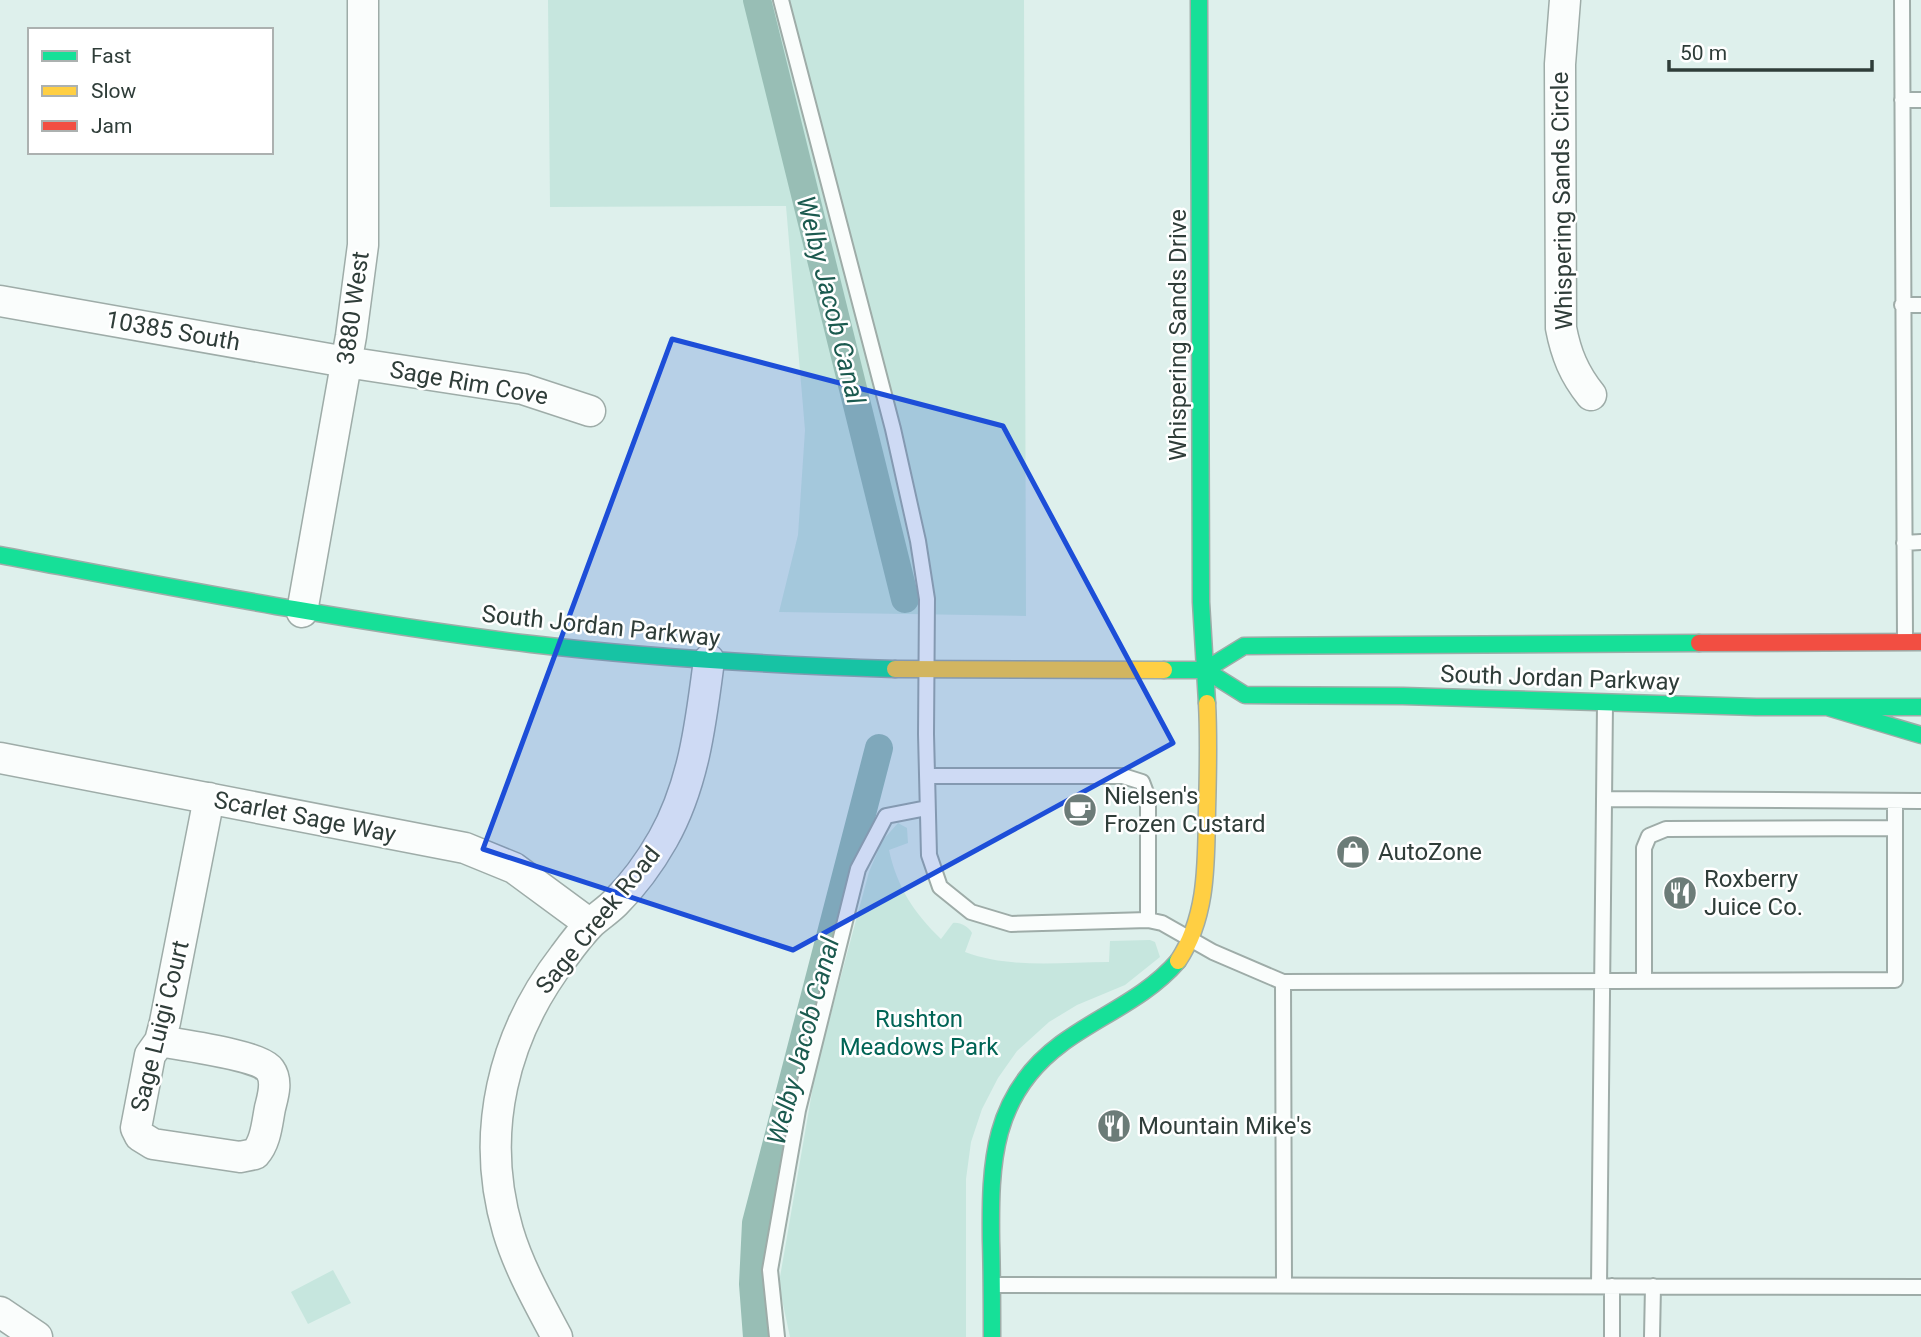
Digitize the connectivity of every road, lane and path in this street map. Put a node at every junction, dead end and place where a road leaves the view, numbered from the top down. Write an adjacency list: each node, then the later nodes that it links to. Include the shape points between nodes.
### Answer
1 (363, 0): 11 (street, 3880 West, via 364,224)
2 (781, 0): 20 (lane, via 918,541 927,600)
3 (1199, 0): 21 (main road, Whispering Sands Drive)
4 (1565, 0): 12 (street, Whispering Sands Circle, via 1560,64 1560,328 1575,375)
5 (1902, 0): 6 (lane)
6 (1902, 100): 7 (lane); 9 (lane)
7 (1921, 100)
8 (0, 301): 11 (street, 10385 South)
9 (1902, 304): 10 (lane); 15 (lane)
10 (1921, 304)
11 (346, 362): 13 (street, Sage Rim Cove, via 523,389); 17 (street, 3880 West)
12 (1591, 395)
13 (590, 411)
14 (1921, 542): 15 (lane)
15 (1904, 543): 18 (lane)
16 (0, 555): 17 (main road, South Jordan Parkway)
17 (302, 612): 19 (main road, South Jordan Parkway, via 504,640)
18 (1913, 642): 21 (main road, South Jordan Parkway, via 1244,646)
19 (709, 660): 20 (main road, South Jordan Parkway); 35 (street, Sage Creek Road, via 701,725 678,809 642,872 615,904)
20 (927, 670): 21 (main road, South Jordan Parkway); 27 (lane)
21 (1205, 670): 22 (main road, South Jordan Parkway, via 1245,695); 36 (main road, Whispering Sands Drive, via 1207,866)
22 (1605, 702): 23 (main road, South Jordan Parkway); 29 (lane)
23 (1827, 707): 24 (main road, South Jordan Parkway); 25 (main road)
24 (1921, 707)
25 (1921, 735)
26 (0, 758): 28 (street, Scarlet Sage Way)
27 (928, 776): 32 (lane); 34 (lane, via 1123,776 1142,782 1149,798)
28 (209, 798): 35 (street, Scarlet Sage Way, via 482,853 529,877); 40 (street, Sage Luigi Court)
29 (1604, 799): 30 (lane); 37 (lane)
30 (1895, 801): 31 (lane); 33 (lane)
31 (1921, 801)
32 (927, 808): 34 (lane, via 929,855 940,887 971,912 1011,924); 49 (lane, via 886,816 858,869 798,1110 770,1270)
33 (1895, 828): 38 (lane, via 1666,829 1649,836 1644,848); 38 (lane, via 1895,980)
34 (1149, 920): 36 (lane)
35 (590, 924): 48 (street, Sage Creek Road, via 528,1008 509,1057 498,1111 498,1183 508,1231)
36 (1191, 938): 39 (lane); 41 (main road, Whispering Sands Drive, via 1180,959 1156,985 1068,1038 1035,1067 1015,1094 1001,1124 992,1168)
37 (1602, 981): 38 (lane); 39 (lane); 43 (lane)
38 (1644, 981)
39 (1283, 982): 42 (lane)
40 (160, 1041): 40 (street, Sage Luigi Court, via 254,1059 270,1070 274,1090 263,1142 255,1154 240,1157 153,1144 140,1136 136,1128 150,1055)
41 (992, 1284): 42 (lane); 50 (main road, Whispering Sands Drive)
42 (1284, 1285): 43 (lane)
43 (1606, 1286): 44 (lane); 51 (lane)
44 (1653, 1286): 45 (lane); 52 (lane)
45 (1921, 1287)
46 (0, 1312): 47 (street)
47 (37, 1337)
48 (557, 1337)
49 (777, 1337)
50 (992, 1337)
51 (1612, 1337)
52 (1652, 1337)

